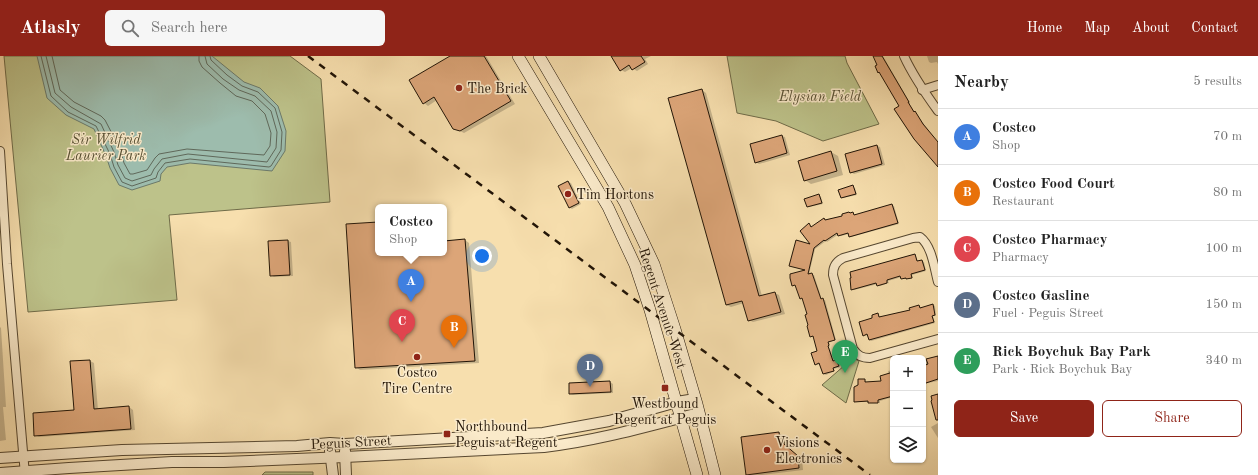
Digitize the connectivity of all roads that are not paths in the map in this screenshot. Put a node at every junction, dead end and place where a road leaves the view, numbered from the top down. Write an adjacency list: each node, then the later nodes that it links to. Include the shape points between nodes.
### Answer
1 (518, 56): 8 (main road, Regent Avenue West)
2 (540, 56): 7 (main road, Regent Avenue West)
3 (904, 56): 5 (street)
4 (938, 85): 5 (street)
5 (922, 90): 6 (street)
6 (938, 111)
7 (582, 130): 8 (main road); 13 (main road, Regent Avenue West, via 625,203 654,264)
8 (568, 140): 14 (main road, Regent Avenue West, via 608,207 635,265)
9 (0, 151): 10 (street)
10 (4, 264): 19 (street)
11 (938, 282): 12 (street, via 928,246 920,237 844,258 837,261 833,268 853,349 857,355 870,358)
12 (938, 339)
13 (695, 399): 14 (street, Peguis Street); 15 (main road, Regent Avenue West)
14 (677, 402): 16 (main road, Regent Avenue West); 18 (street, Peguis Street, via 609,421 543,433)
15 (699, 413): 16 (street, Peguis Street); 28 (main road, Regent Avenue West)
16 (681, 417): 21 (street, Peguis Street, via 572,444); 27 (main road, Regent Avenue West)
17 (330, 443): 18 (street, Peguis Street); 19 (street, Peguis Street, via 122,450); 20 (street)
18 (345, 444): 21 (street)
19 (24, 457): 22 (street, Peguis Street); 24 (street)
20 (331, 457): 21 (street, Peguis Street); 24 (street, Peguis Street, via 172,462); 25 (street)
21 (345, 457): 26 (street)
22 (0, 458)
23 (0, 473): 24 (street, Peguis Street)
24 (25, 473)
25 (333, 475)
26 (346, 475)
27 (697, 475)
28 (715, 475)

